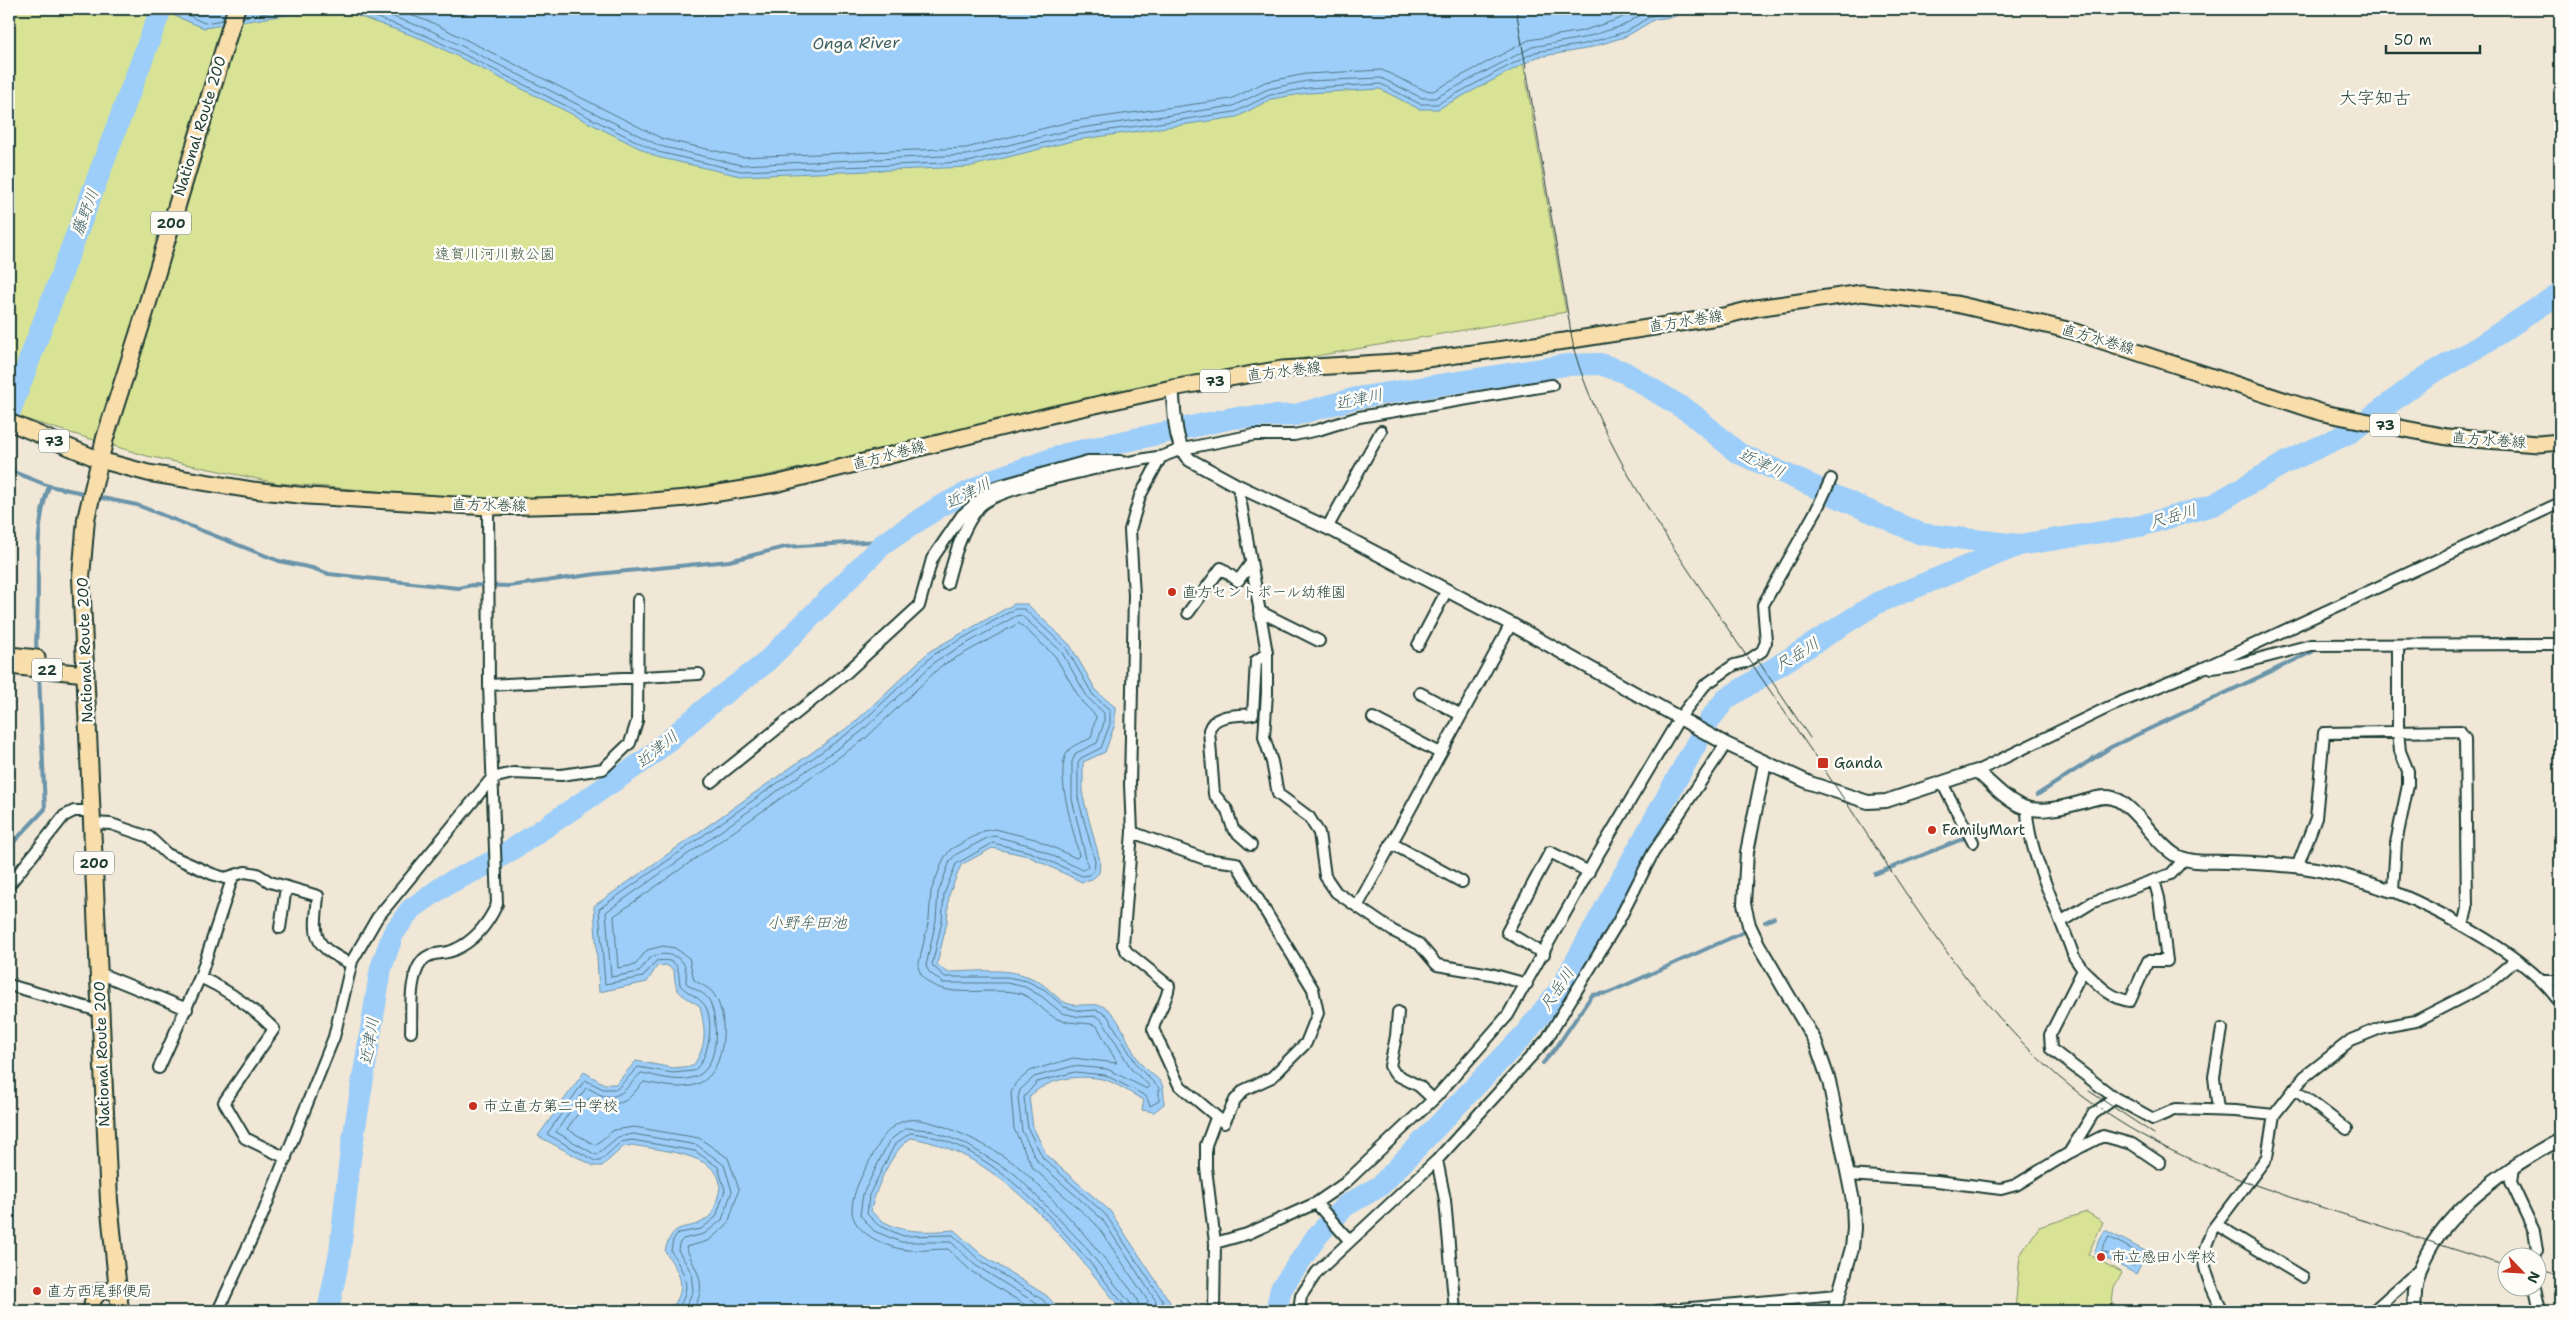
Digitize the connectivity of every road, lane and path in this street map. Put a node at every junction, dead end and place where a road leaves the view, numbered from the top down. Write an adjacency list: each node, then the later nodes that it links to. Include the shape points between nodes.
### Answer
1 (236, 9): 9 (highway, National Route 200 / 200)
2 (1552, 385): 7 (street, via 1358,417 1294,435 1254,434)
3 (1172, 388): 6 (main road, 直方水巻線 / 73, via 1282,369 1411,361 1565,341 1862,293 1956,304 2072,331 2324,413 2447,437 2538,444); 7 (street); 14 (main road, 直方水巻線 / 73, via 953,438 774,484 687,498 614,504)
4 (9, 422): 9 (main road, 直方水巻線 / 73)
5 (1382, 431): 15 (street)
6 (2560, 442)
7 (1181, 446): 8 (street); 12 (street, via 1190,460)
8 (1165, 456): 10 (street); 49 (street, via 1154,468 1140,496 1130,530 1134,595)
9 (100, 460): 14 (main road, 直方水巻線 / 73, via 148,473 252,490); 30 (highway, National Route 200 / 200, via 86,519 81,577)
10 (1120, 461): 17 (street, via 1015,488 980,506 958,543); 45 (street, via 1088,461 995,487 962,515 932,559 919,606 845,674)
11 (1831, 479): 37 (street, via 1763,605 1766,642 1762,651 1746,662 1734,665 1705,686)
12 (1238, 486): 15 (street); 16 (street)
13 (2560, 503): 31 (street)
14 (488, 507): 34 (street)
15 (1327, 528): 18 (street)
16 (1251, 563): 20 (street); 21 (street, via 1238,581 1221,568)
17 (947, 584)
18 (1447, 590): 22 (street); 25 (street)
19 (638, 600): 33 (street)
20 (1259, 611): 23 (street); 27 (street)
21 (1188, 613)
22 (1510, 624): 36 (street); 37 (street)
23 (1319, 640)
24 (2560, 644): 26 (street)
25 (1418, 645)
26 (2398, 646): 31 (street, via 2311,645 2239,664); 39 (street)
27 (1267, 653): 52 (street, via 1256,661 1253,714 1216,719 1209,730 1214,794 1227,810 1233,829); 62 (street, via 1264,737 1278,794 1309,817 1319,833 1325,876 1336,892)
28 (9, 655): 30 (main road, 22)
29 (9, 666): 30 (main road, 22)
30 (85, 669): 48 (highway, National Route 200 / 200)
31 (2199, 670): 43 (street, via 2109,707)
32 (699, 674): 33 (street)
33 (636, 677): 34 (street); 44 (street, via 637,721 630,744 603,769 561,775 513,772)
34 (489, 685): 44 (street)
35 (1420, 693): 36 (street)
36 (1461, 715): 41 (street)
37 (1680, 717): 40 (street); 55 (street)
38 (1373, 718): 41 (street)
39 (2398, 732): 54 (street, via 2324,733 2316,818); 61 (street, via 2400,751 2408,771 2408,785 2396,843); 64 (street, via 2454,730 2466,739 2467,908)
40 (1726, 744): 42 (street); 93 (street, via 1653,853 1618,922 1547,1040)
41 (1440, 753): 51 (street)
42 (1765, 763): 46 (street, via 1810,783 1868,802 1886,800); 96 (street, via 1747,852 1744,904 1758,944 1815,1042 1829,1081)
43 (1977, 770): 46 (street); 47 (street, via 2009,800)
44 (492, 778): 68 (street, via 377,918); 81 (street, via 496,904 490,919 476,936 453,951 431,955 422,961 413,984)
45 (711, 782)
46 (1942, 783): 50 (street)
47 (2027, 809): 53 (street, via 2052,810 2102,797 2119,800 2167,849); 63 (street, via 2027,823 2036,856)
48 (92, 817): 56 (street, via 150,837 167,854 212,874 225,878); 59 (street, via 74,811 64,816); 70 (highway, National Route 200 / 200)
49 (1132, 832): 88 (street, via 1123,945 1127,952 1169,986 1168,998 1153,1029 1156,1041 1179,1085); 88 (street, via 1205,859 1236,863 1313,989 1318,1013 1306,1043 1272,1077 1244,1090 1235,1100 1224,1123)
50 (1970, 838)
51 (1391, 843): 58 (street); 62 (street)
52 (1250, 846)
53 (2185, 858): 54 (street, via 2198,862); 57 (street, via 2171,874)
54 (2296, 866): 61 (street)
55 (1589, 872): 66 (street); 66 (street, via 1550,852 1507,932)
56 (233, 876): 60 (street, via 245,872 257,874); 71 (street)
57 (2154, 880): 63 (street, via 2093,902); 69 (street, via 2167,961 2148,962 2130,1000 2119,1000 2108,994)
58 (1462, 882)
59 (9, 885)
60 (286, 887): 65 (street); 68 (street, via 318,896 315,928 318,940 332,954)
61 (2393, 891): 64 (street)
62 (1358, 905): 74 (street, via 1393,931 1419,944 1438,965)
63 (2062, 921): 69 (street, via 2074,957)
64 (2463, 926): 67 (street)
65 (280, 928)
66 (1544, 954): 74 (street)
67 (2516, 960): 72 (street); 83 (street, via 2488,984 2416,1020 2383,1027 2351,1040 2328,1056)
68 (351, 964): 92 (street, via 334,1037)
69 (2083, 970): 84 (street, via 2049,1043 2051,1049)
70 (99, 972): 77 (street); 78 (highway, National Route 200 / 200)
71 (200, 977): 77 (street); 92 (street, via 252,1008 274,1029 224,1102 246,1138)
72 (2544, 981): 73 (street); 76 (street)
73 (2560, 981)
74 (1527, 984): 85 (street, via 1508,1015)
75 (9, 985): 78 (street)
76 (2560, 1002)
77 (187, 1009): 82 (street)
78 (99, 1011): 104 (highway, National Route 200 / 200)
79 (1398, 1012): 85 (street, via 1390,1066 1396,1074 1419,1086)
80 (2222, 1028): 86 (street, via 2214,1077)
81 (411, 1032)
82 (159, 1068)
83 (2294, 1089): 87 (street); 89 (street)
84 (2115, 1098): 86 (street, via 2153,1119 2176,1109); 91 (street, via 2093,1114)
85 (1433, 1100): 97 (street)
86 (2218, 1110): 87 (street)
87 (2274, 1115): 98 (street, via 2267,1157)
88 (1216, 1118): 100 (street, via 1206,1145)
89 (2347, 1129)
90 (2560, 1139): 95 (street)
91 (2069, 1153): 94 (street, via 2093,1140 2108,1137 2132,1144); 96 (street, via 2016,1185 2001,1189)
92 (286, 1158): 109 (street)
93 (1438, 1160): 99 (street); 112 (street)
94 (2160, 1163)
95 (2513, 1167): 101 (street, via 2511,1182 2534,1231); 102 (street, via 2469,1200 2438,1237)
96 (1848, 1175): 105 (street, via 1854,1228 1852,1248)
97 (1319, 1206): 99 (street); 100 (street)
98 (2217, 1225): 103 (street); 115 (street, via 2212,1230 2204,1255 2213,1292)
99 (1347, 1238): 111 (street, via 1301,1296)
100 (1215, 1243): 110 (street)
101 (2537, 1248)
102 (2420, 1269): 116 (street); 117 (street)
103 (2303, 1276)
104 (116, 1291): 107 (main road, via 100,1291 93,1300); 108 (highway, National Route 200 / 200)
105 (1837, 1295): 113 (street); 114 (street)
106 (2537, 1298): 118 (street)
107 (91, 1311)
108 (120, 1311)
109 (218, 1311)
110 (1214, 1311)
111 (1299, 1311)
112 (1455, 1311)
113 (1657, 1311)
114 (1834, 1311)
115 (2223, 1311)
116 (2373, 1311)
117 (2415, 1311)
118 (2540, 1311)

